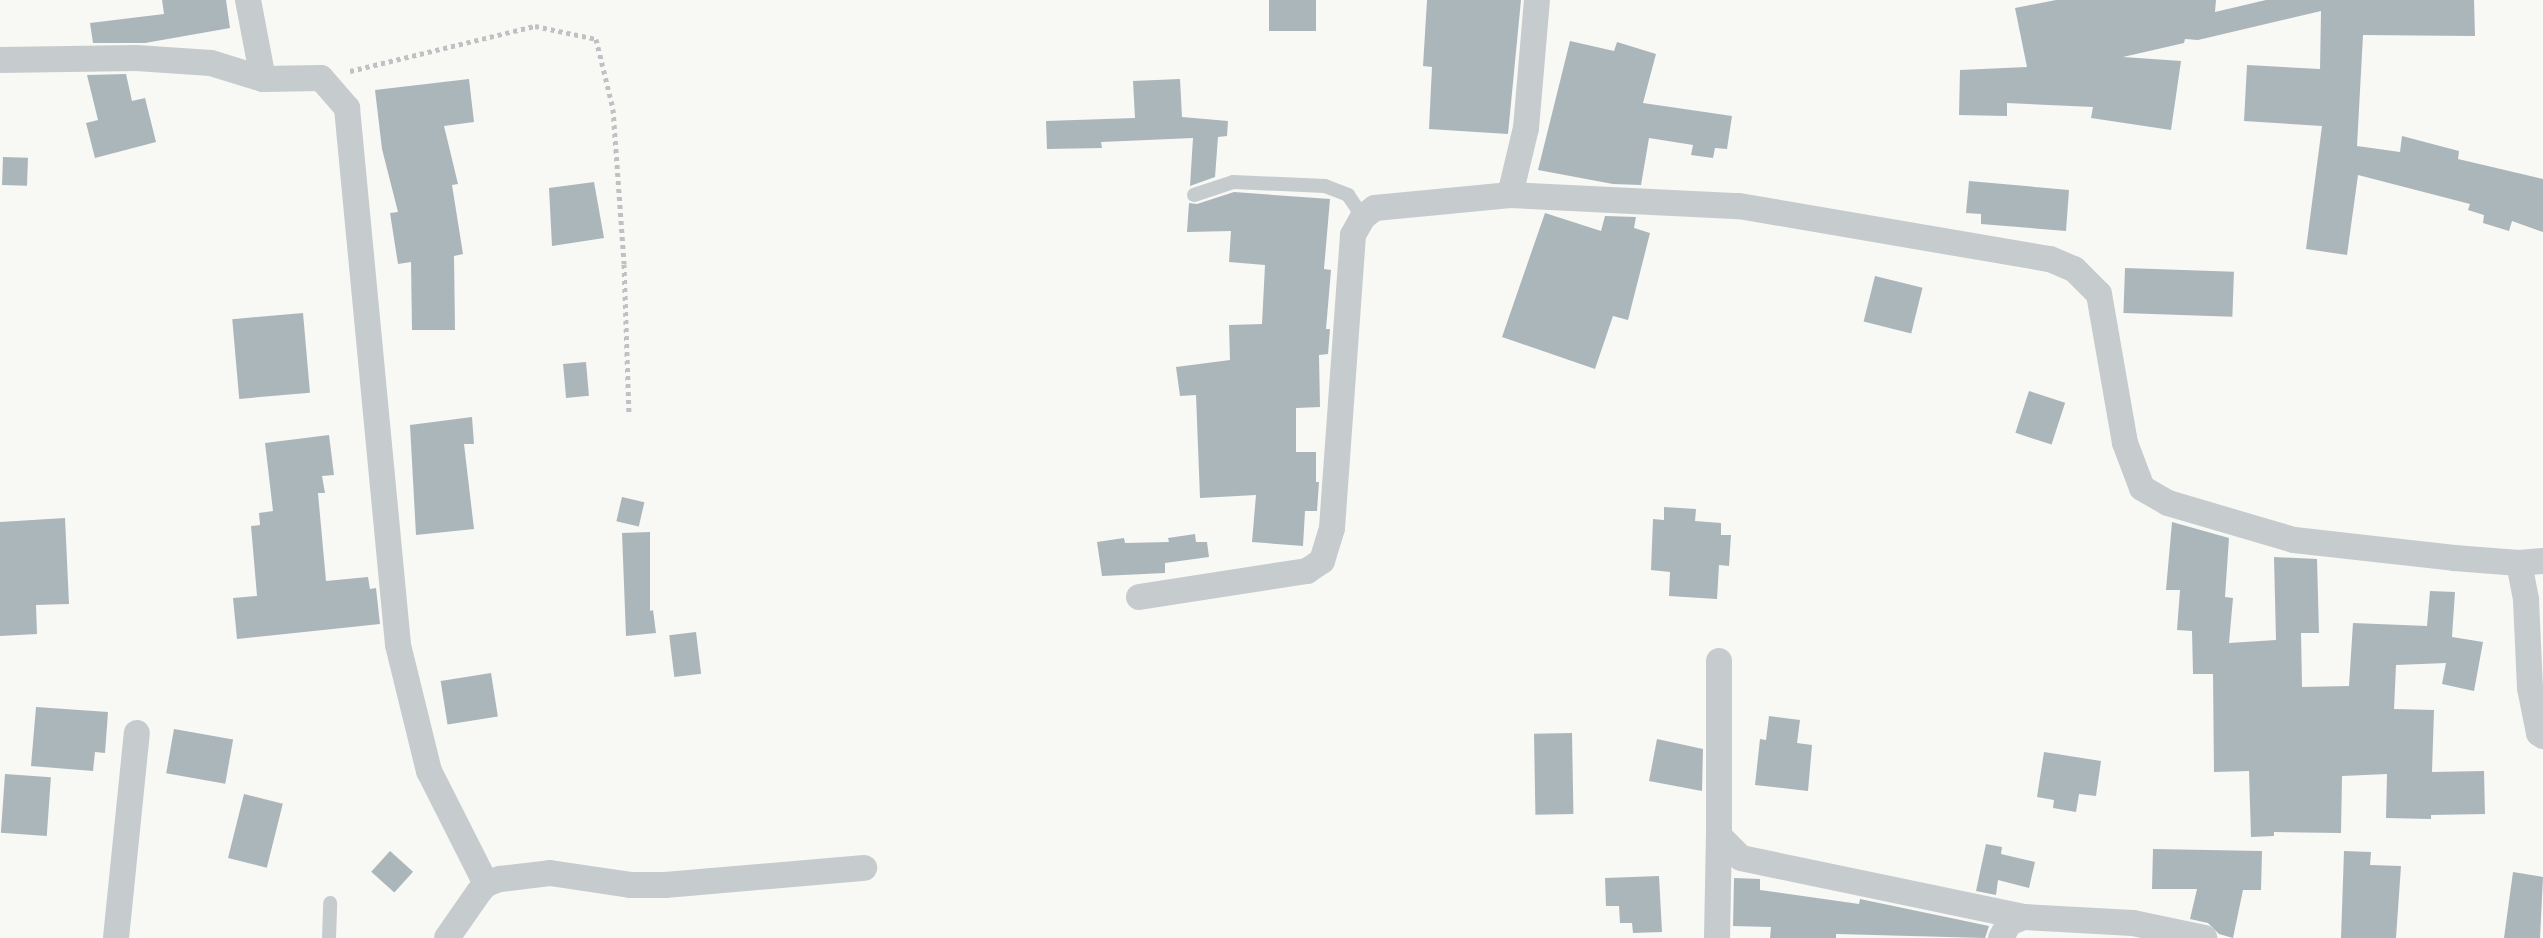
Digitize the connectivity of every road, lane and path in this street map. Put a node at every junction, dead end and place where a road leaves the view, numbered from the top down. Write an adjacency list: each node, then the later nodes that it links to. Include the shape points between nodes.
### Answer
1 (248, 0): 5 (street)
2 (1537, 0): 7 (street, via 1526,128)
3 (0, 60): 5 (street, via 211,63)
4 (321, 78): 5 (street); 9 (path, via 535,26 596,39 613,109); 17 (street, via 347,108 398,645 429,771)
5 (263, 79)
6 (1194, 195): 8 (lane, via 1233,182 1325,186 1348,195)
7 (1510, 195): 8 (street, via 1375,208); 10 (street, via 1739,206 2050,259 2074,269 2099,294 2125,443 2142,488 2168,503 2294,540)
8 (1363, 217): 11 (street, via 1353,235 1332,528 1322,561 1307,571)
9 (629, 415)
10 (2531, 562): 14 (street, via 2526,600 2530,688)
11 (1139, 597)
12 (1719, 661): 15 (street)
13 (137, 733): 20 (street)
14 (2543, 736)
15 (1719, 836): 19 (street, via 1741,858); 23 (street)
16 (864, 868): 17 (street, via 665,885 607,883 550,873)
17 (486, 884): 22 (street)
18 (330, 903): 21 (lane)
19 (2024, 917): 24 (street, via 2009,923); 25 (street, via 2133,923)
20 (116, 938)
21 (329, 938)
22 (447, 938)
23 (1717, 938)
24 (2001, 938)
25 (2204, 938)

